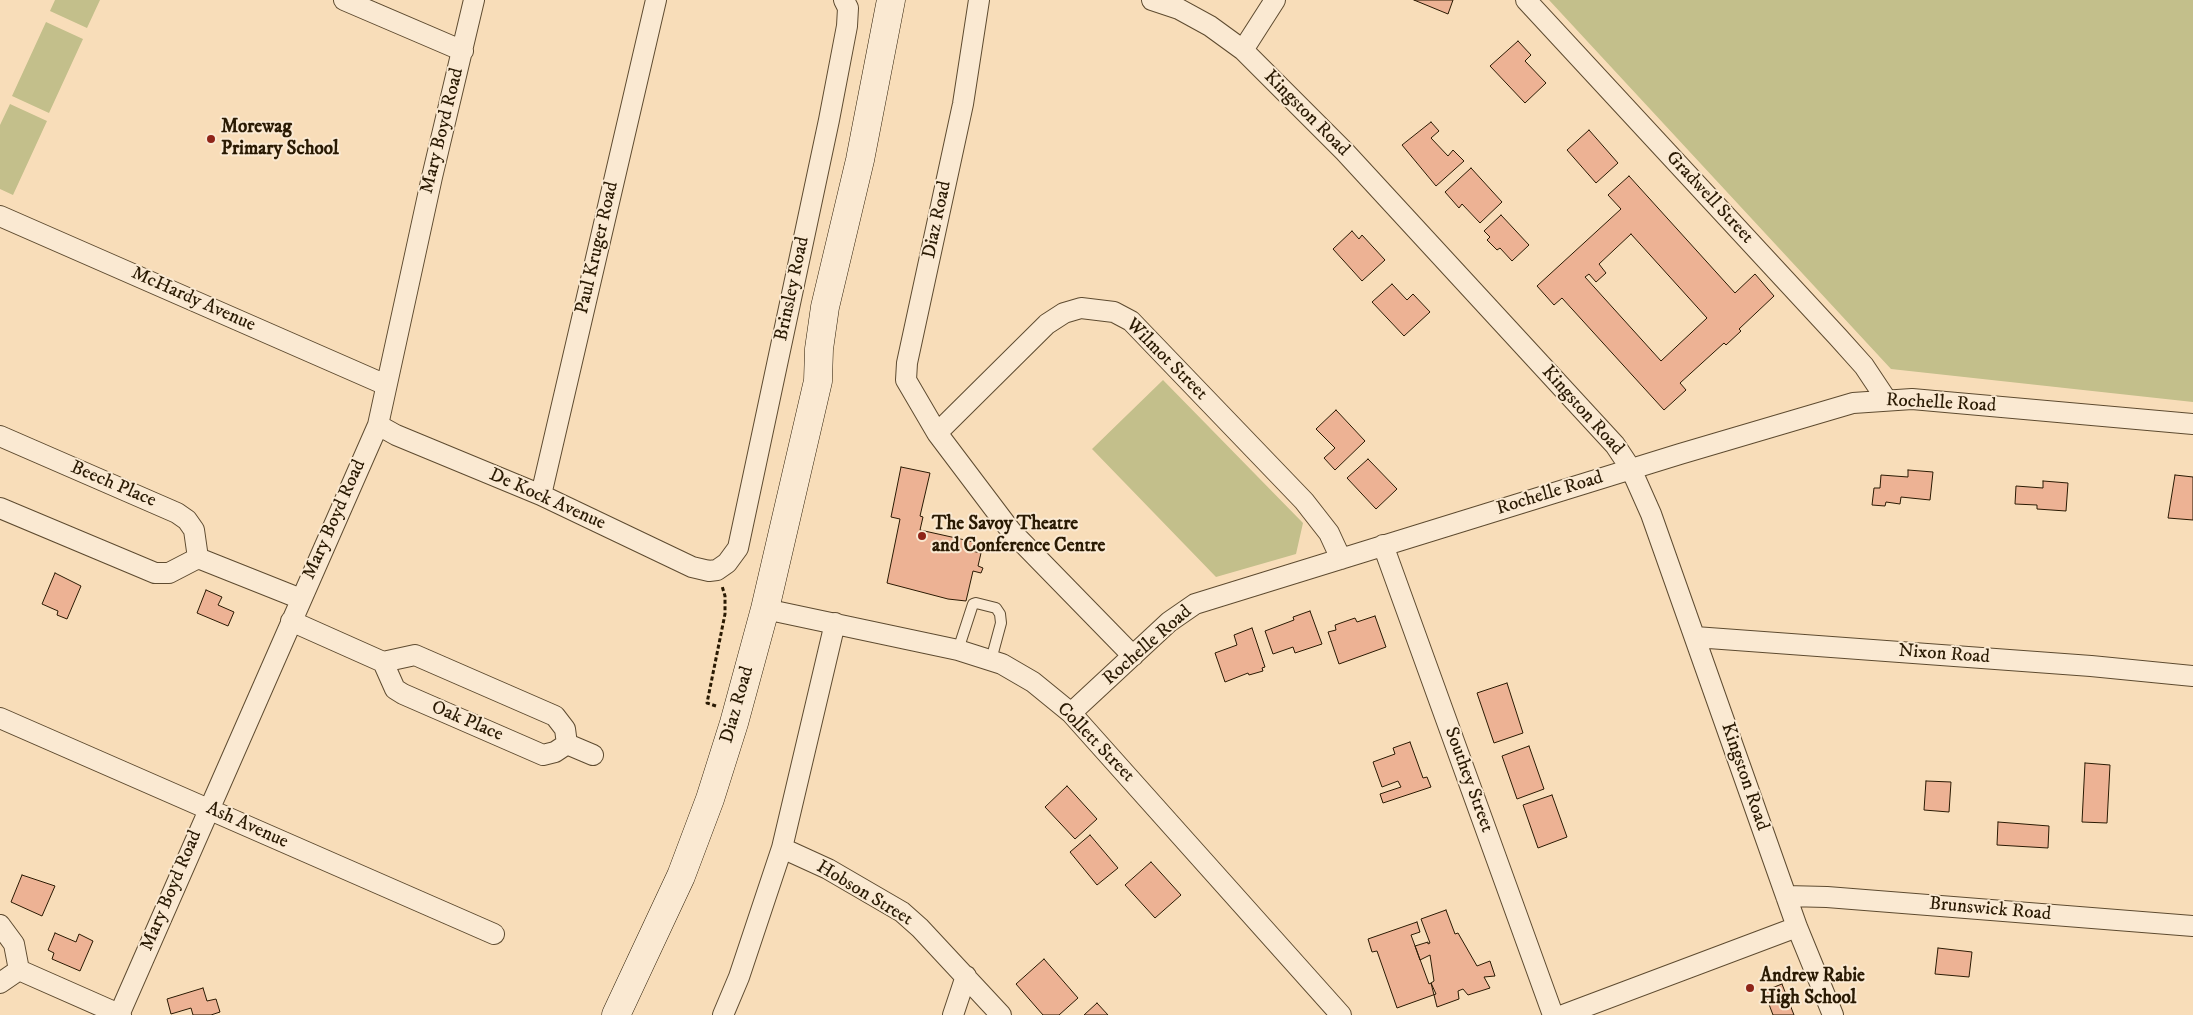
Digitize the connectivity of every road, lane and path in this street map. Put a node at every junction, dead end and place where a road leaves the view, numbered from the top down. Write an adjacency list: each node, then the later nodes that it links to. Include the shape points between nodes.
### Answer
1 (344, 0): 12 (street)
2 (474, 0): 12 (street, Mary Boyd Road)
3 (656, 0): 22 (street, Paul Kruger Road)
4 (844, 0): 27 (street, Brinsley Road, via 848,8 847,26 829,120 738,548)
5 (891, 0): 14 (street, Diaz Road, via 860,160 825,307)
6 (907, 0): 14 (street, Diaz Road, via 893,85 842,321 832,354)
7 (979, 0): 19 (street, Diaz Road, via 963,104 905,372 908,387)
8 (1152, 0): 11 (street, Kingston Road, via 1179,9 1210,26)
9 (1275, 0): 11 (street)
10 (1526, 0): 16 (street, Gradwell Street, via 1838,337 1864,366)
11 (1243, 50): 21 (street, Kingston Road, via 1345,152 1615,445)
12 (463, 51): 15 (street, Mary Boyd Road)
13 (0, 216): 15 (street, McHardy Avenue)
14 (818, 381): 29 (street, Diaz Road)
15 (386, 385): 18 (street, Mary Boyd Road)
16 (1886, 399): 17 (street, Rochelle Road); 21 (street, Rochelle Road, via 1853,403)
17 (2193, 424)
18 (378, 425): 22 (street, De Kock Avenue); 28 (street, Mary Boyd Road)
19 (937, 432): 26 (street, Wilmot Street, via 1047,324 1064,313 1081,308 1114,312 1131,321 1304,501 1330,534); 34 (street, via 1011,530)
20 (0, 436): 25 (street, Beech Place, via 177,513 194,530)
21 (1631, 469): 24 (street, Rochelle Road); 32 (street, Kingston Road, via 1652,514)
22 (541, 496): 27 (street, De Kock Avenue, via 692,567)
23 (0, 508): 25 (street, via 155,573 169,573)
24 (1383, 545): 26 (street, Rochelle Road); 59 (street, Southey Street)
25 (198, 558): 28 (street)
26 (1340, 559): 34 (street, Rochelle Road, via 1195,604 1169,622)
27 (717, 570): 40 (path, via 726,596 725,614 706,703 721,708 719,715)
28 (301, 600): 30 (street, Mary Boyd Road)
29 (765, 610): 31 (street, Collett Street); 40 (street, Diaz Road)
30 (291, 621): 36 (street); 43 (street, Mary Boyd Road)
31 (835, 623): 33 (street, Collett Street); 44 (street)
32 (1695, 637): 37 (street, Nixon Road); 45 (street, Kingston Road)
33 (958, 650): 35 (street, Collett Street); 35 (lane, via 972,604 976,602 996,608 1001,623)
34 (1133, 656): 38 (street, Rochelle Road)
35 (991, 660): 38 (street, Collett Street, via 1025,677)
36 (383, 662): 41 (street, via 415,655 555,716 565,729); 41 (street, Oak Place, via 395,689 402,694 543,755)
37 (2193, 676)
38 (1071, 713): 58 (street, Collett Street)
39 (0, 718): 43 (street, Ash Avenue)
40 (734, 723): 54 (street, Diaz Road, via 681,876)
41 (567, 744): 42 (street)
42 (594, 755)
43 (208, 809): 49 (street, Ash Avenue); 53 (street, Mary Boyd Road)
44 (782, 848): 51 (street, Hobson Street, via 828,869 902,912); 55 (street)
45 (1786, 896): 47 (street, Brunswick Road); 48 (street, Kingston Road)
46 (0, 925): 50 (street, via 14,944)
47 (2193, 926)
48 (1797, 928): 60 (street); 61 (street, Kingston Road)
49 (494, 934)
50 (20, 970): 52 (street); 53 (street)
51 (966, 976): 56 (street); 57 (street, Hobson Street)
52 (0, 983)
53 (120, 1015)
54 (616, 1015)
55 (723, 1015)
56 (953, 1015)
57 (1001, 1015)
58 (1341, 1015)
59 (1553, 1015)
60 (1563, 1015)
61 (1833, 1015)

